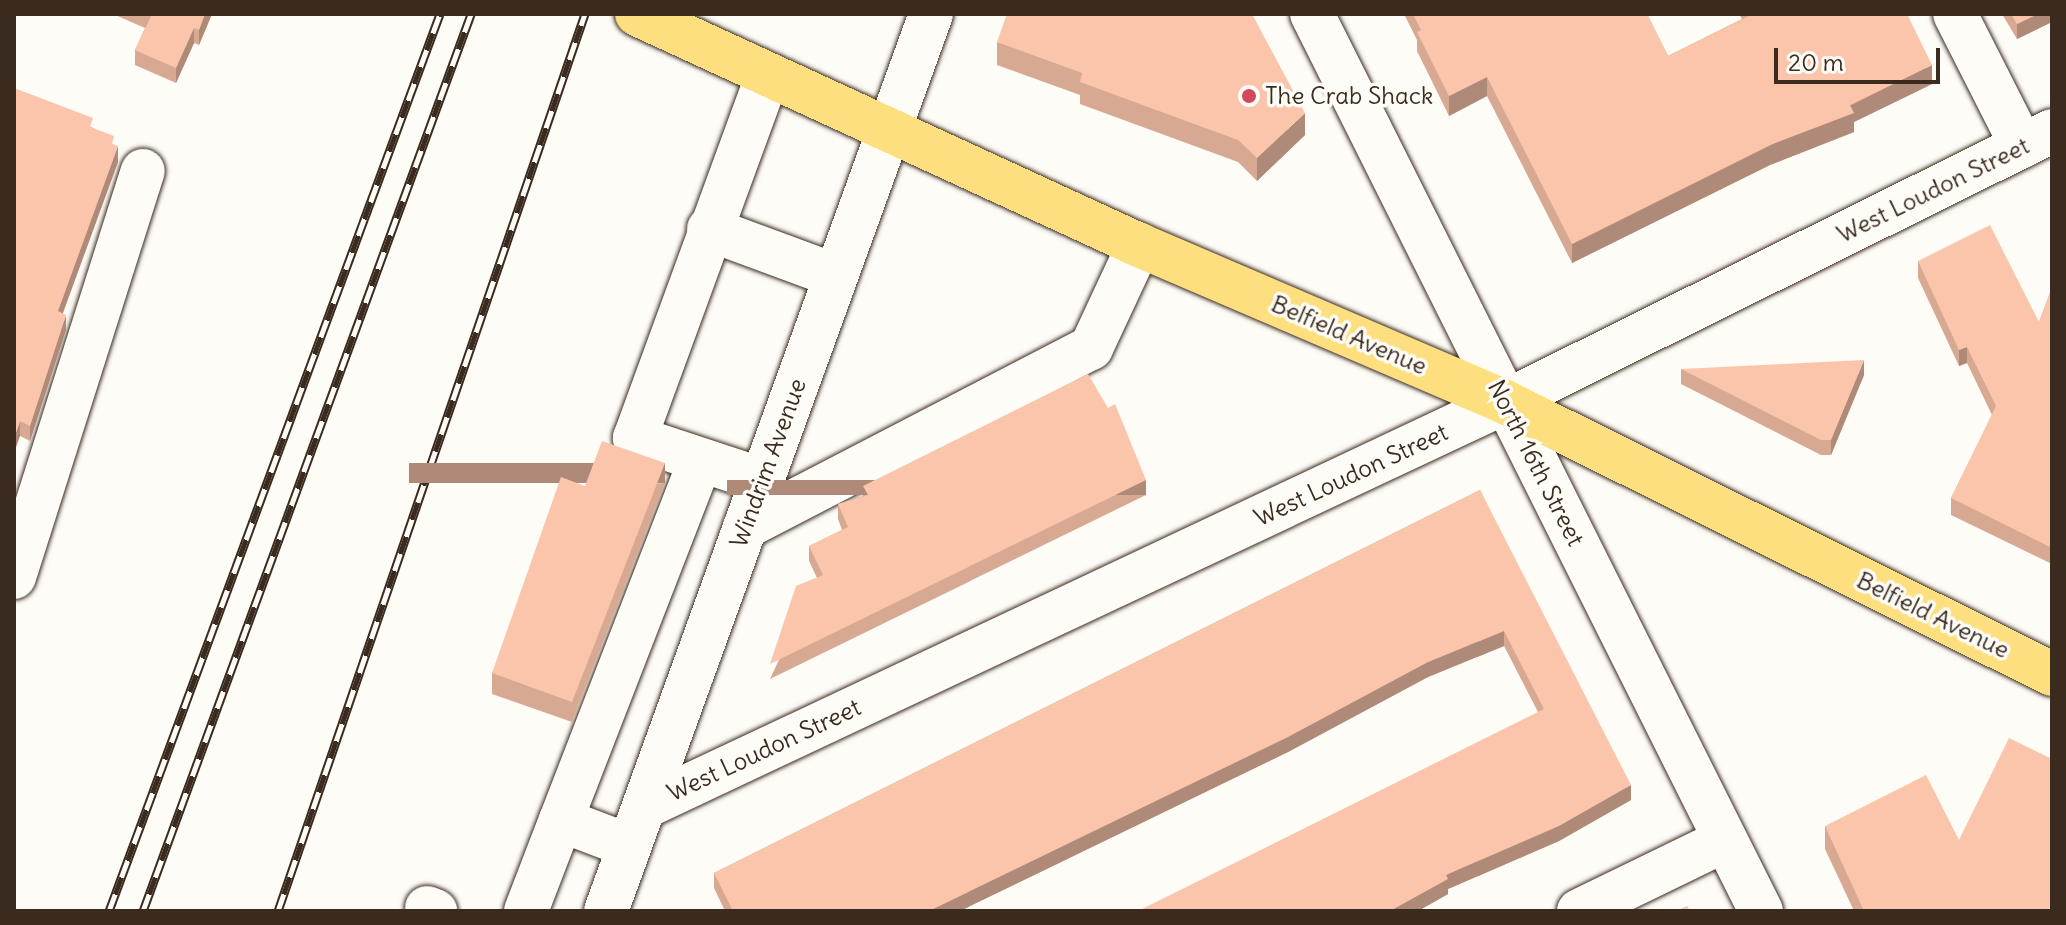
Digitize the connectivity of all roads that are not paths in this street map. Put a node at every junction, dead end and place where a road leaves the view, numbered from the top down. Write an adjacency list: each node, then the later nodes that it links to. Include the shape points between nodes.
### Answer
1 (637, 14): 5 (main road, Belfield Avenue)
2 (931, 14): 6 (street, Windrim Avenue)
3 (1312, 14): 12 (street, North 16th Street)
4 (1955, 14): 7 (street)
5 (767, 78): 6 (main road, Belfield Avenue); 9 (street)
6 (888, 131): 10 (main road, Belfield Avenue); 11 (street, Windrim Avenue)
7 (2037, 139): 12 (street, West Loudon Street)
8 (143, 171): 16 (street)
9 (709, 229): 11 (street); 13 (street, via 635,438)
10 (1139, 245): 12 (main road, Belfield Avenue); 15 (street, via 1091,348)
11 (836, 276): 14 (street, Windrim Avenue)
12 (1505, 402): 17 (main road, Belfield Avenue); 19 (street, West Loudon Street); 20 (street, North 16th Street)
13 (700, 461): 14 (street); 18 (street)
14 (762, 480): 15 (street, Windrim Avenue)
15 (745, 527): 19 (street, Windrim Avenue)
16 (14, 577)
17 (2052, 674)
18 (561, 820): 19 (street); 21 (street)
19 (636, 826): 22 (street, Windrim Avenue)
20 (1725, 840): 23 (street); 24 (street, North 16th Street)
21 (526, 911)
22 (606, 911)
23 (1579, 911)
24 (1761, 911)

